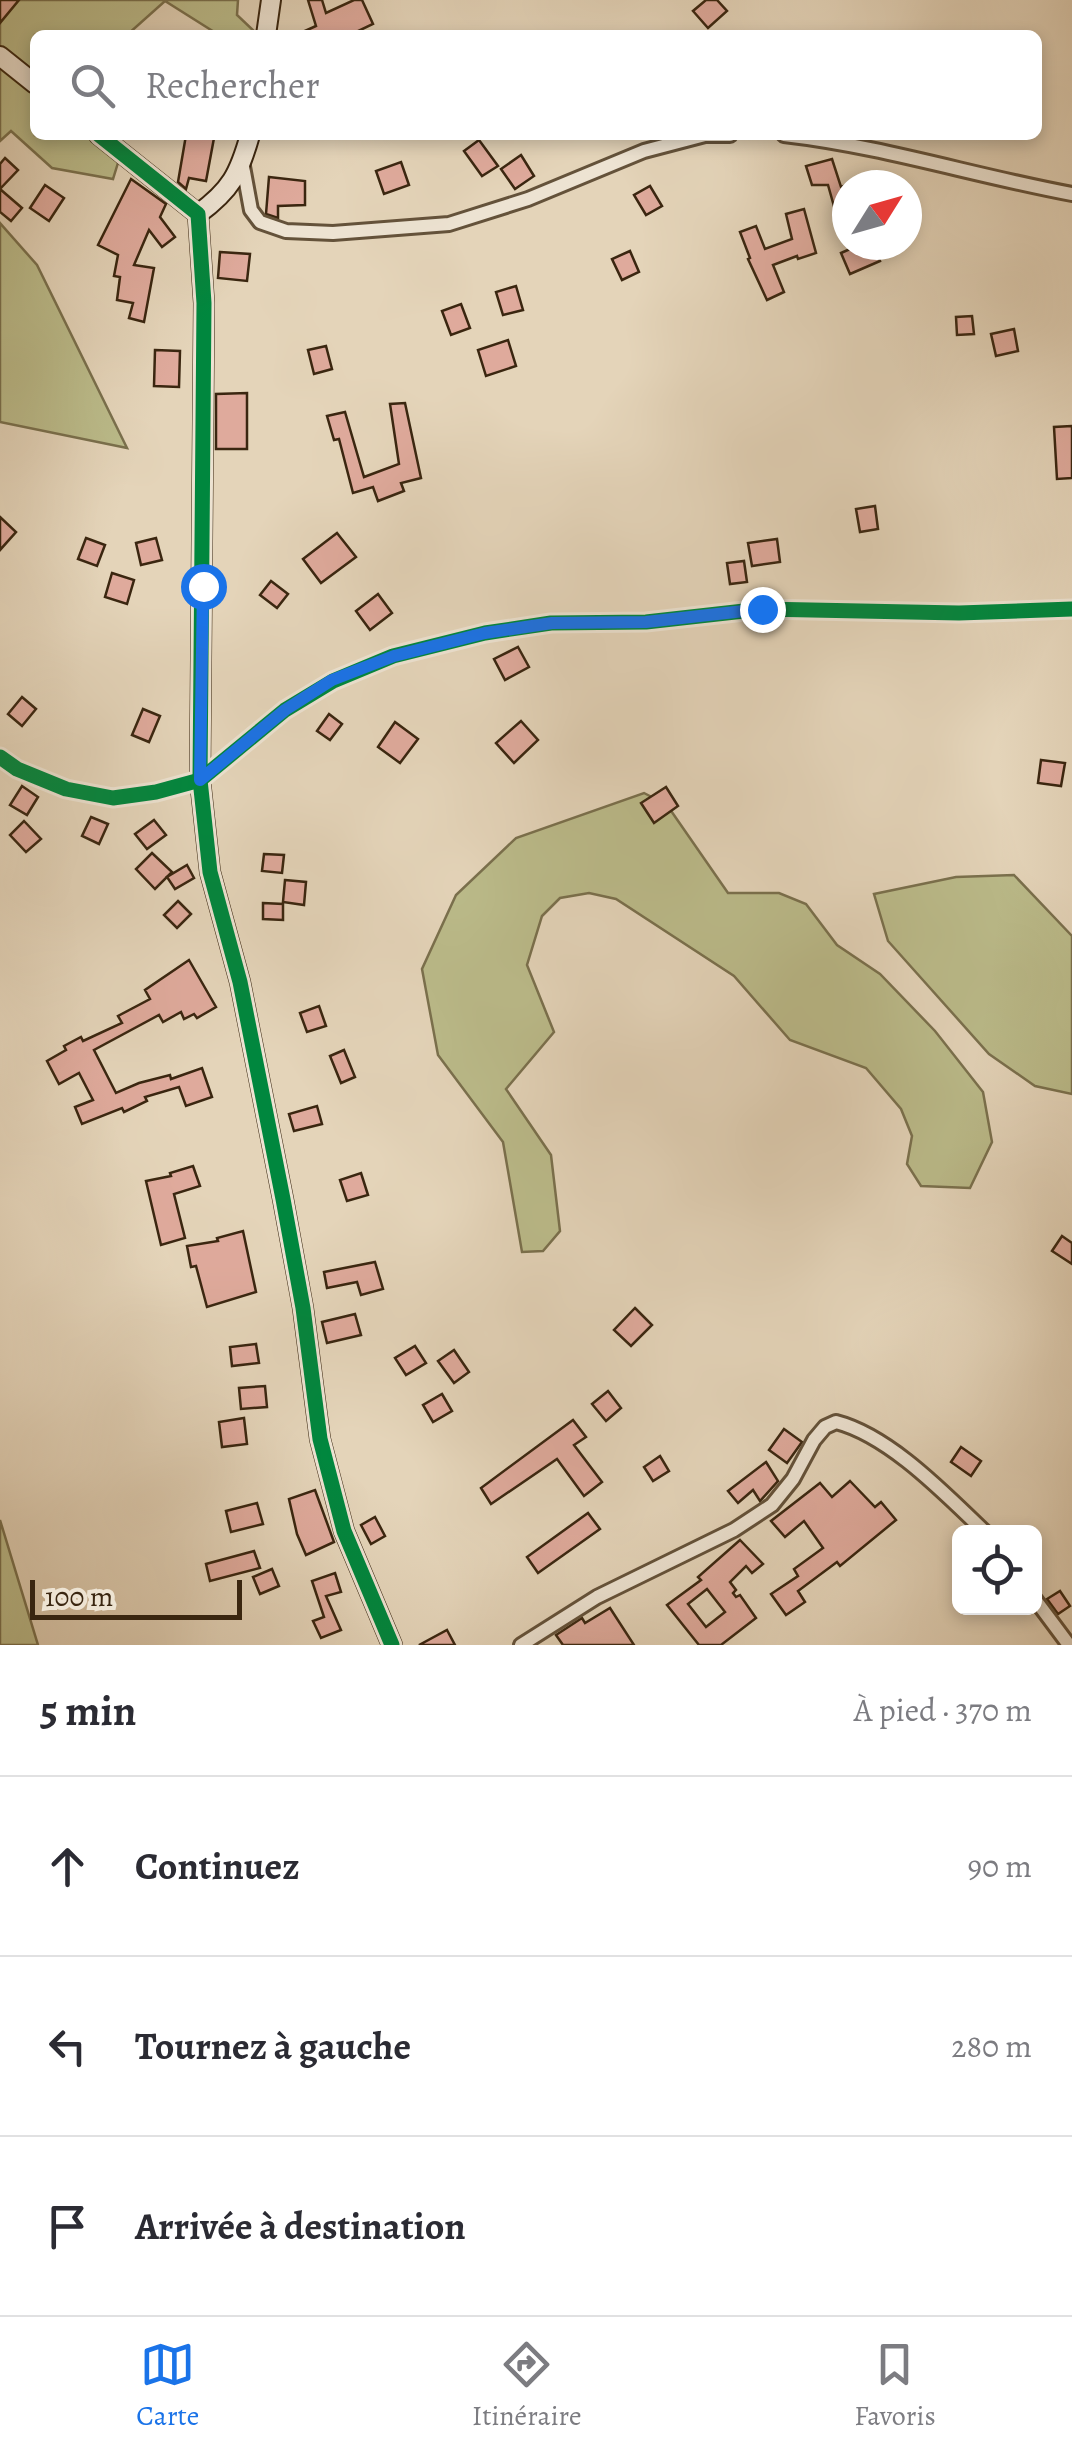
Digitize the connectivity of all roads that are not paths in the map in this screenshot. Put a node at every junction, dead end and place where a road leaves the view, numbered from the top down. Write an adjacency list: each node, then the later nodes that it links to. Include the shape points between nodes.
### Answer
1 (272, 0): 2 (street)
2 (267, 30)
3 (0, 56): 4 (street)
4 (30, 80)
5 (105, 140): 11 (street)
6 (248, 140): 9 (street)
7 (689, 140): 9 (street, via 449,224 333,233 260,222 251,210)
8 (830, 140): 10 (street)
9 (242, 161): 11 (street, via 233,183)
10 (1072, 194)
11 (198, 214): 14 (street, via 204,303)
12 (1072, 609): 14 (street, via 762,609 485,633 332,680)
13 (0, 757): 14 (street, via 66,789 113,798)
14 (200, 780): 17 (street, via 210,872 240,982 304,1308 320,1439 344,1531)
15 (978, 1525): 18 (street, via 858,1427 836,1422 814,1440 772,1506 597,1596)
16 (1042, 1609): 19 (street)
17 (392, 1645)
18 (521, 1645)
19 (1069, 1645)

